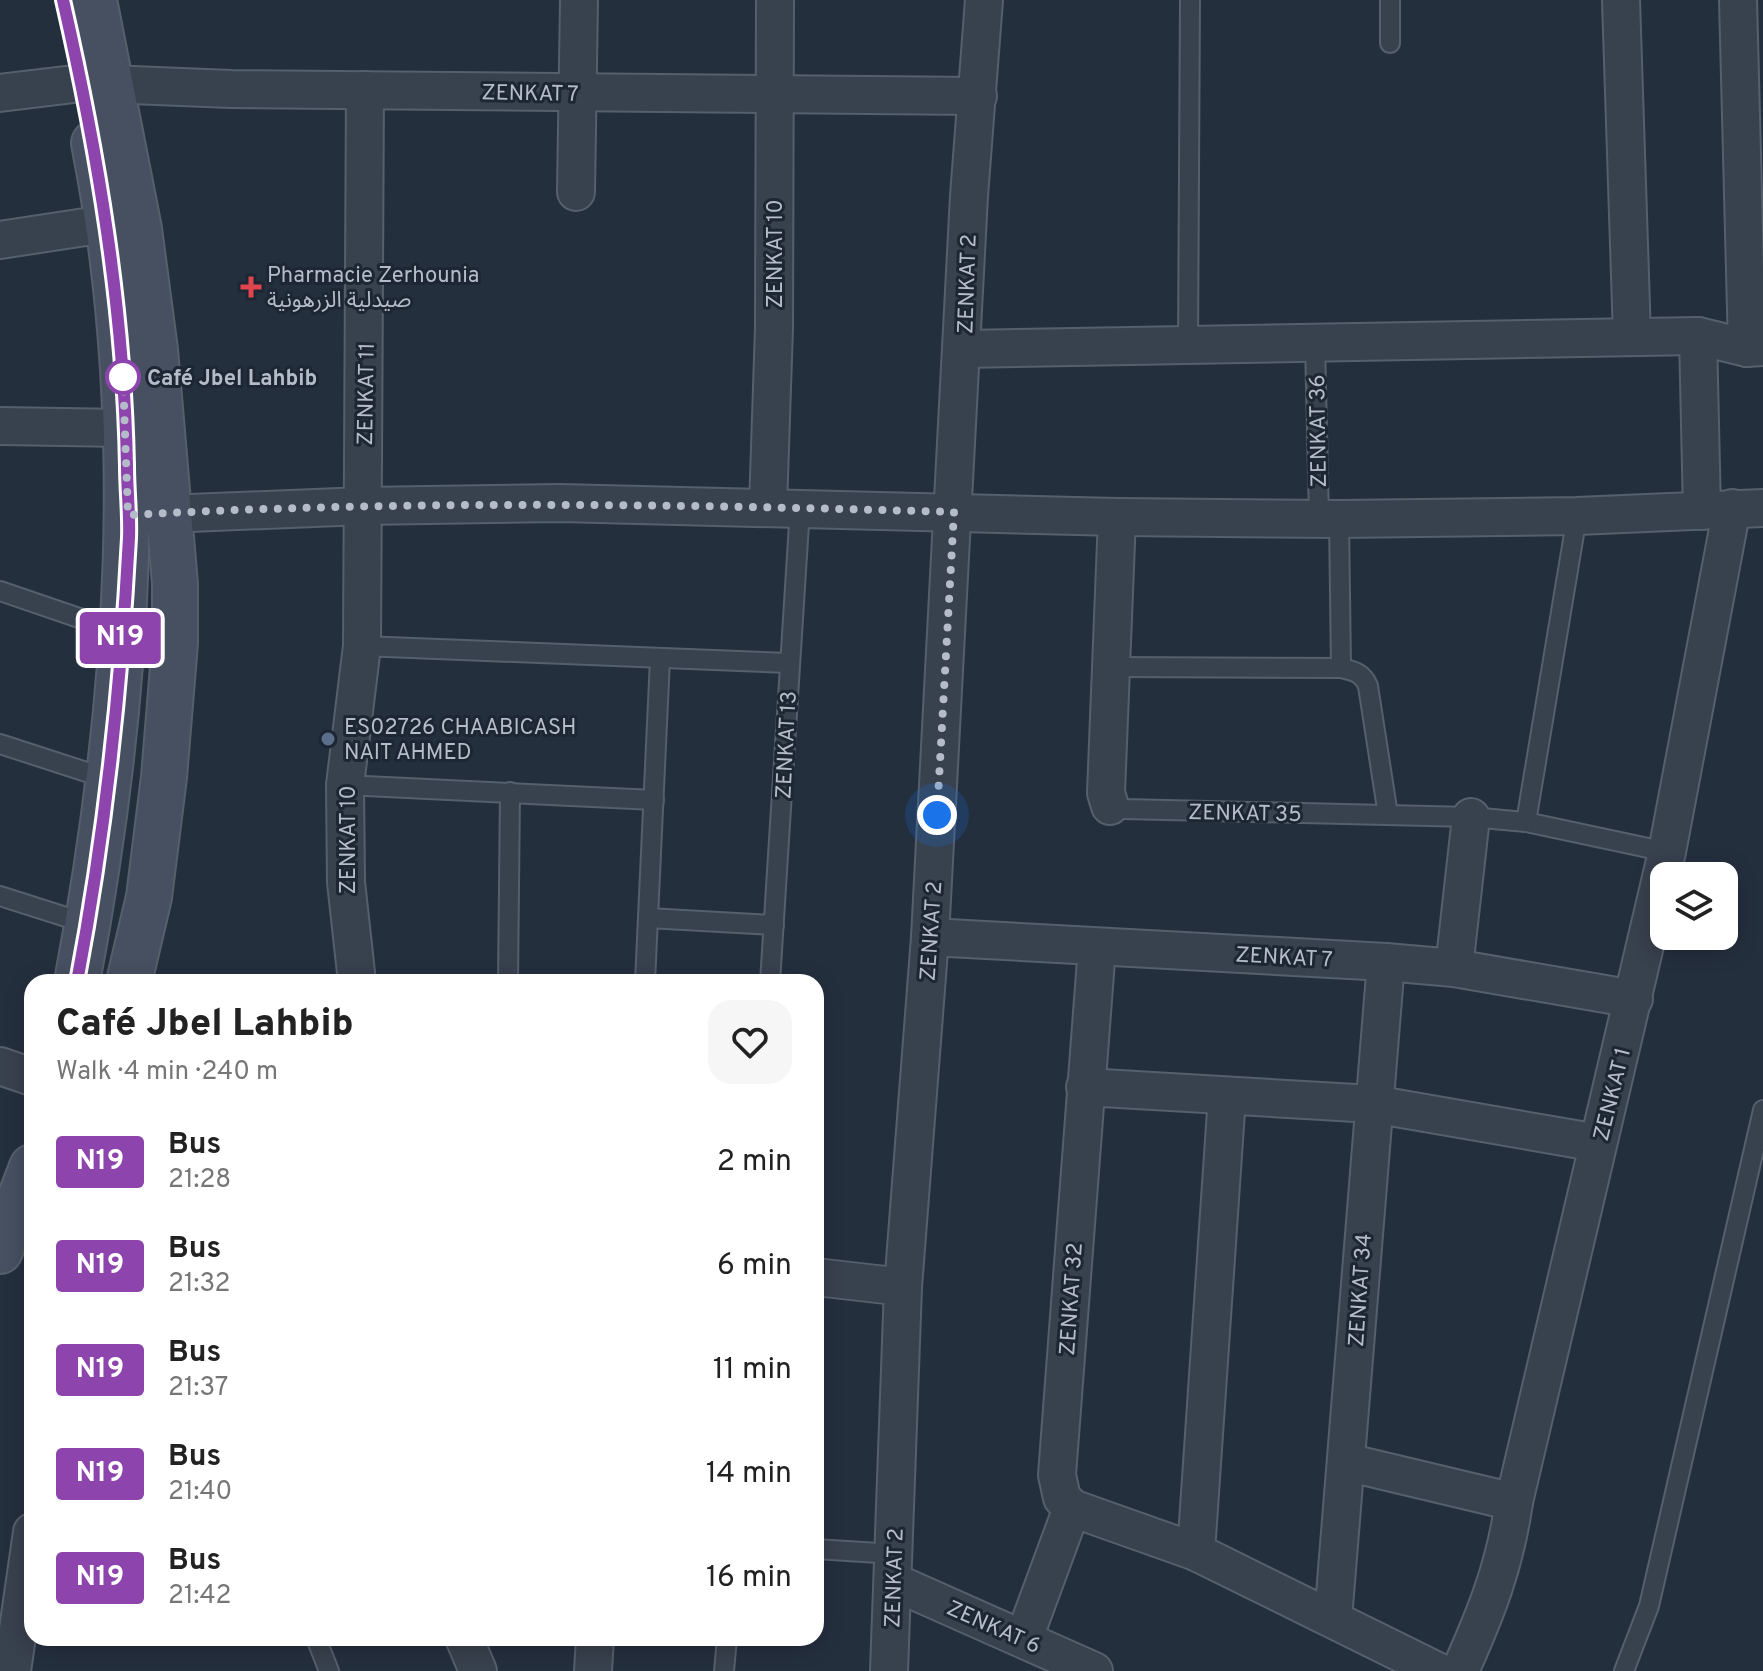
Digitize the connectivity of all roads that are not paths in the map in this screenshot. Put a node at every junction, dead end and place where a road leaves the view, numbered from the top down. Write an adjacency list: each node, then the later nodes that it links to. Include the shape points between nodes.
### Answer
1 (63, 0): 11 (street)
2 (94, 0): 11 (street)
3 (579, 0): 15 (street)
4 (775, 0): 13 (street, ZENKAT 10)
5 (984, 0): 16 (street, ZENKAT 2)
6 (1190, 0): 24 (lane)
7 (1390, 0): 10 (lane)
8 (1621, 0): 22 (street)
9 (1738, 0): 17 (street)
10 (1390, 43)
11 (97, 84): 12 (street, ZENKAT 7); 14 (street, ZENKAT 7); 19 (street); 33 (street, via 139,229)
12 (365, 90): 15 (street, ZENKAT 7); 29 (street, ZENKAT 11)
13 (775, 92): 15 (street, ZENKAT 7); 16 (street, ZENKAT 7); 30 (street, ZENKAT 10, via 774,328)
14 (0, 93)
15 (576, 93): 18 (street)
16 (978, 96): 26 (street, ZENKAT 2)
17 (1752, 179): 25 (street)
18 (576, 192)
19 (105, 224): 20 (street); 28 (street)
20 (0, 240)
21 (1698, 336): 22 (street); 25 (street); 31 (street, ZENKAT 1)
22 (1632, 337): 23 (street)
23 (1315, 343): 24 (street); 37 (lane, ZENKAT 36)
24 (1188, 345): 26 (street)
25 (1755, 347)
26 (963, 349): 32 (street, ZENKAT 2)
27 (0, 426): 28 (street)
28 (126, 428): 34 (street)
29 (363, 506): 30 (street); 33 (street); 40 (street, ZENKAT 10)
30 (784, 507): 32 (street); 42 (lane, ZENKAT 13)
31 (1732, 509): 35 (street); 54 (street, ZENKAT 1)
32 (954, 512): 36 (street); 59 (street, ZENKAT 2)
33 (171, 513): 34 (street); 64 (street, via 171,708 149,897)
34 (128, 515): 39 (street)
35 (1577, 516): 37 (street); 53 (lane)
36 (1117, 517): 37 (street); 43 (street, ZENKAT 35)
37 (1329, 518): 44 (lane, ZENKAT 36)
38 (0, 591): 39 (lane)
39 (120, 632): 46 (street)
40 (362, 646): 41 (lane); 47 (street, ZENKAT 10)
41 (660, 659): 42 (lane); 49 (lane)
42 (790, 663): 58 (lane, ZENKAT 13)
43 (1111, 667): 44 (lane); 50 (street, ZENKAT 35, via 1106,793)
44 (1341, 668): 51 (lane, via 1364,677 1368,686)
45 (0, 744): 46 (lane)
46 (111, 780): 57 (street)
47 (345, 785): 48 (lane); 65 (street, ZENKAT 10, via 346,882)
48 (510, 792): 49 (lane); 66 (lane)
49 (654, 800): 56 (lane)
50 (1110, 806): 51 (lane, ZENKAT 35)
51 (1388, 815): 52 (lane, ZENKAT 35)
52 (1471, 817): 53 (lane, ZENKAT 35); 62 (street)
53 (1526, 822): 54 (lane, ZENKAT 35)
54 (1667, 852): 69 (street, ZENKAT 1)
55 (0, 896): 57 (lane)
56 (648, 918): 58 (lane); 67 (lane)
57 (88, 924): 63 (street)
58 (774, 925): 68 (lane, ZENKAT 13)
59 (930, 937): 60 (street, ZENKAT 7); 80 (street, ZENKAT 2)
60 (1097, 947): 61 (street, ZENKAT 7); 72 (street, ZENKAT 32)
61 (1386, 962): 62 (street, ZENKAT 7); 74 (street, ZENKAT 34)
62 (1454, 968): 69 (street, ZENKAT 7)
63 (79, 974)
64 (131, 974)
65 (356, 974)
66 (508, 974)
67 (645, 974)
68 (771, 974)
69 (1634, 999): 76 (street, ZENKAT 1)
70 (0, 1066): 71 (street)
71 (24, 1074)
72 (1085, 1087): 73 (street); 83 (street, ZENKAT 32, via 1057,1475 1062,1498)
73 (1227, 1096): 74 (street); 85 (street)
74 (1373, 1104): 76 (street); 81 (street, ZENKAT 34)
75 (1763, 1110): 103 (lane, via 1649,1606)
76 (1598, 1143): 82 (street, ZENKAT 1)
77 (24, 1188): 78 (street)
78 (0, 1251)
79 (824, 1278): 80 (street)
80 (903, 1287): 86 (street, ZENKAT 2)
81 (1346, 1462): 82 (street); 88 (street, ZENKAT 34)
82 (1514, 1502): 102 (street, ZENKAT 1, via 1500,1577)
83 (1072, 1508): 85 (street); 93 (street)
84 (824, 1551): 86 (lane)
85 (1196, 1552): 88 (street)
86 (894, 1568): 93 (street, ZENKAT 6); 99 (street, ZENKAT 2)
87 (24, 1588): 94 (street)
88 (1333, 1619): 101 (street)
89 (319, 1646): 95 (lane)
90 (467, 1646): 96 (street)
91 (595, 1646): 97 (street)
92 (726, 1646): 98 (lane)
93 (1036, 1652): 100 (street, ZENKAT 6)
94 (12, 1671)
95 (329, 1671)
96 (478, 1671)
97 (593, 1671)
98 (724, 1671)
99 (889, 1671)
100 (1094, 1671)
101 (1437, 1671)
102 (1460, 1671)
103 (1624, 1671)

